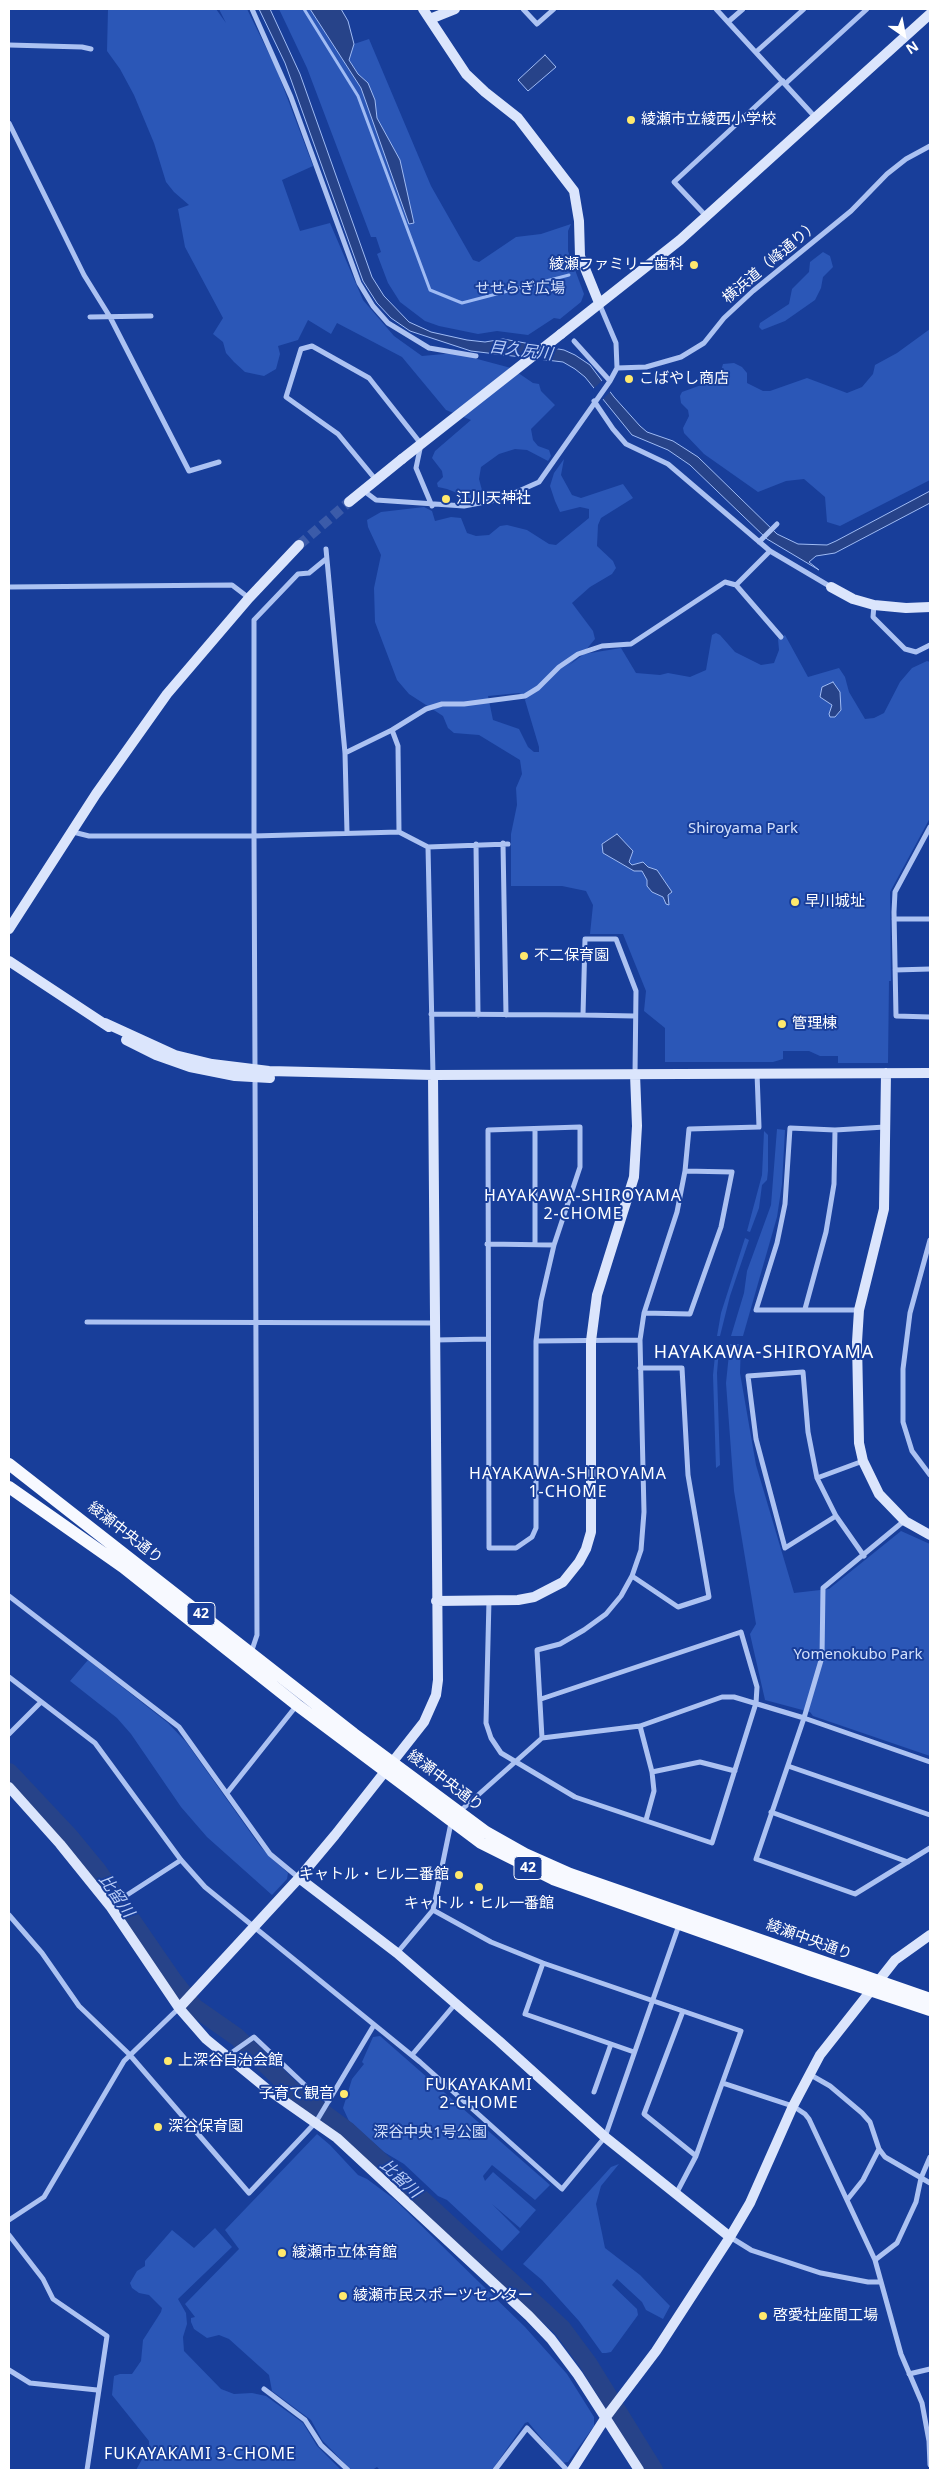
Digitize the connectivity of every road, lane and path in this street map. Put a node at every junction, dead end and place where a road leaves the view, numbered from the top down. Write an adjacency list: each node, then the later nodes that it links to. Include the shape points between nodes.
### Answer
1 (252, 9): 26 (street, via 292,97 359,283 373,306 388,323 429,348)
2 (423, 9): 11 (street)
3 (455, 9): 11 (street)
4 (523, 9): 5 (street, via 537,24)
5 (554, 9)
6 (716, 9): 12 (street)
7 (743, 9): 12 (street)
8 (804, 9): 15 (street)
9 (867, 9): 16 (street)
10 (930, 14): 17 (street)
11 (430, 19): 21 (street, via 466,74 518,118 574,191 580,256)
12 (728, 22): 15 (street)
13 (9, 46): 14 (street, via 82,47)
14 (91, 50)
15 (756, 52): 16 (street)
16 (784, 83): 17 (street); 20 (street, via 674,182)
17 (816, 118): 20 (street)
18 (9, 123): 24 (street, via 84,275)
19 (930, 146): 27 (street, 横浜道（峰通り）, via 887,174 851,211 724,318 704,343 682,357 646,367)
20 (706, 216): 21 (street)
21 (599, 302): 27 (street, via 616,343); 31 (street, bridge)
22 (151, 316): 24 (street)
23 (90, 317): 24 (street)
24 (110, 317): 30 (street, via 189,471)
25 (574, 340): 28 (street)
26 (476, 356)
27 (617, 368): 28 (street)
28 (610, 382): 29 (street)
29 (595, 400): 34 (street, via 547,472 532,487 484,504); 36 (street, via 626,444 668,464)
30 (219, 462)
31 (376, 480): 32 (street); 34 (street, via 338,434 286,397 301,349 312,346 369,378 418,440 420,449 416,468)
32 (363, 490): 33 (street); 34 (street, via 376,500)
33 (349, 502)
34 (432, 506)
35 (775, 525): 36 (street)
36 (761, 541): 39 (street)
37 (299, 545): 44 (street)
38 (326, 549): 40 (street)
39 (770, 552): 41 (street); 43 (street)
40 (326, 559): 50 (street); 55 (street, via 309,573 298,574 254,620)
41 (736, 585): 47 (street); 49 (street, via 725,582 631,644 602,646 578,654 525,696 426,708)
42 (9, 587): 44 (street, via 232,585)
43 (831, 587): 45 (street, via 853,599)
44 (249, 598): 52 (street, via 167,694)
45 (874, 605): 46 (street); 48 (street, via 873,617 905,649 916,652)
46 (930, 607)
47 (781, 637)
48 (930, 645)
49 (392, 730): 50 (street); 53 (street, via 398,746)
50 (345, 753): 54 (street)
51 (930, 827): 58 (street, via 895,892)
52 (73, 832): 55 (street, via 89,836); 60 (street)
53 (399, 832): 54 (street); 57 (street)
54 (347, 833): 55 (street)
55 (254, 836): 70 (street)
56 (476, 844): 57 (street); 65 (street); 66 (street, via 505,844)
57 (428, 847): 64 (street)
58 (894, 919): 59 (street); 63 (street)
59 (930, 919)
60 (9, 929)
61 (9, 961): 70 (street, via 138,1047 173,1062 213,1072)
62 (930, 969): 63 (street)
63 (895, 970): 69 (street, via 896,1016)
64 (431, 1014): 65 (street); 75 (street)
65 (478, 1015): 66 (street)
66 (506, 1015): 67 (street)
67 (583, 1015): 68 (street); 68 (street, via 585,939 616,939 636,991)
68 (634, 1016): 74 (street)
69 (930, 1017)
70 (255, 1073): 75 (street, via 307,1077); 88 (street)
71 (758, 1073): 72 (street); 74 (street); 79 (street, via 759,1127 689,1129)
72 (886, 1073): 73 (street); 76 (street)
73 (930, 1073)
74 (634, 1074): 75 (street); 94 (street, via 637,1126 634,1177 597,1294)
75 (433, 1075): 89 (street)
76 (886, 1127): 78 (street); 85 (street, via 884,1209)
77 (536, 1129): 81 (street, via 488,1130); 82 (street); 83 (street, via 580,1127 580,1167)
78 (836, 1130): 84 (street, via 831,1203 820,1261); 84 (street, via 790,1128 785,1204 756,1310)
79 (685, 1171): 86 (street, via 677,1212); 86 (street, via 732,1172 721,1227 690,1314)
80 (930, 1240): 98 (street, via 910,1314 903,1370 903,1422 912,1451)
81 (488, 1244): 82 (street); 91 (street)
82 (535, 1244): 83 (street)
83 (554, 1246): 93 (street, via 541,1301)
84 (805, 1309): 85 (street)
85 (859, 1310): 96 (street, via 859,1443)
86 (644, 1313): 92 (street)
87 (87, 1322): 88 (street)
88 (256, 1322): 89 (street); 109 (street, via 257,1635)
89 (435, 1323): 90 (street)
90 (435, 1340): 91 (street); 108 (street)
91 (487, 1340): 93 (street, via 489,1548 516,1548 532,1537 536,1528)
92 (640, 1340): 94 (street); 95 (street)
93 (536, 1341): 94 (street)
94 (591, 1341): 107 (street, via 590,1532 586,1549 570,1574 547,1592 518,1600)
95 (640, 1368): 105 (street, via 644,1532); 105 (street, via 682,1368 688,1475 709,1597 678,1607)
96 (863, 1461): 99 (street); 102 (street, via 879,1494)
97 (9, 1464): 109 (main road, 綾瀬中央通り / 42)
98 (930, 1474)
99 (818, 1478): 101 (street); 101 (street, via 808,1432 803,1372 748,1376 756,1439 785,1548)
100 (9, 1487): 114 (main road, 綾瀬中央通り / 42, via 123,1567)
101 (836, 1516): 104 (street)
102 (904, 1521): 103 (street); 104 (street)
103 (930, 1535)
104 (864, 1556): 115 (street, via 823,1588 822,1657)
105 (632, 1576): 111 (street, via 606,1614 560,1644 537,1650)
106 (9, 1596): 126 (street, via 171,1720)
107 (489, 1600): 108 (street); 119 (street, via 486,1723 490,1738)
108 (436, 1601): 122 (street, via 436,1695 424,1722)
109 (251, 1653): 122 (main road, 綾瀬中央通り / 42, via 354,1734)
110 (9, 1677): 112 (street)
111 (540, 1699): 113 (street, via 741,1632 757,1687); 118 (street)
112 (41, 1702): 117 (street); 132 (street, via 95,1743)
113 (756, 1703): 115 (street); 116 (street, via 722,1697); 123 (street)
114 (297, 1704): 122 (main road, 綾瀬中央通り / 42); 126 (street)
115 (804, 1718): 120 (street); 121 (street)
116 (640, 1726): 118 (street); 124 (street)
117 (9, 1734)
118 (542, 1738): 119 (street)
119 (513, 1762): 129 (street); 130 (street, via 575,1797)
120 (930, 1762)
121 (788, 1766): 127 (street); 128 (street)
122 (389, 1767): 129 (main road, 綾瀬中央通り / 42); 134 (street)
123 (735, 1771): 124 (street, via 700,1762); 130 (street, via 712,1843)
124 (652, 1772): 130 (street, via 654,1791)
125 (9, 1787): 135 (street)
126 (227, 1793): 134 (street, via 270,1854)
127 (771, 1812): 133 (street); 133 (street, via 756,1859 856,1894)
128 (930, 1815)
129 (455, 1817): 136 (street); 138 (main road, 綾瀬中央通り / 42, via 481,1843 553,1879)
130 (646, 1820)
131 (930, 1848): 133 (street)
132 (181, 1860): 135 (street); 139 (street)
133 (908, 1862)
134 (299, 1878): 139 (street); 141 (street)
135 (112, 1904): 147 (street)
136 (433, 1910): 141 (street); 142 (street, via 491,1942)
137 (9, 1915): 153 (street, via 42,1953 79,2006)
138 (694, 1924): 143 (main road, 綾瀬中央通り / 42); 145 (street)
139 (253, 1928): 147 (street); 150 (street)
140 (930, 1935): 143 (street, via 895,1960)
141 (397, 1953): 146 (street)
142 (543, 1963): 145 (street); 151 (street, via 526,2014)
143 (873, 1986): 144 (main road, 綾瀬中央通り / 42); 149 (main road, 綾瀬中央通り / 42); 156 (street)
144 (930, 1999)
145 (651, 2001): 148 (street); 152 (street)
146 (456, 2003): 154 (street); 162 (street)
147 (181, 2005): 153 (street); 155 (street, via 206,2039)
148 (680, 2010): 157 (street, via 741,2032); 164 (street, via 644,2114)
149 (930, 2010)
150 (374, 2025): 154 (street); 159 (street)
151 (611, 2044): 152 (street); 158 (street)
152 (634, 2052): 162 (street)
153 (129, 2054): 161 (street, via 249,2193); 170 (street, via 44,2197)
154 (412, 2055): 162 (street, via 562,2189)
155 (226, 2057): 159 (street, via 254,2037); 161 (street, via 267,2089)
156 (809, 2074): 160 (street); 163 (street, via 862,2112 870,2122)
157 (723, 2083): 160 (street); 164 (street)
158 (594, 2092)
159 (328, 2103): 161 (street)
160 (793, 2106): 169 (street, via 806,2114); 172 (street, via 767,2167)
161 (318, 2118): 180 (street, via 541,2329)
162 (605, 2137): 168 (street)
163 (878, 2149): 166 (street, via 893,2163); 169 (street, via 863,2180)
164 (696, 2156): 168 (street)
165 (930, 2157): 166 (street)
166 (921, 2178): 167 (street); 173 (street, via 916,2202 897,2243)
167 (930, 2183)
168 (675, 2195): 172 (street)
169 (847, 2200): 173 (street)
170 (9, 2220)
171 (9, 2235): 179 (street, via 43,2279 53,2299 107,2336)
172 (730, 2237): 174 (street, via 751,2250 822,2273); 180 (street, via 656,2351)
173 (875, 2260): 174 (street)
174 (882, 2282): 177 (street)
175 (930, 2369): 177 (street)
176 (9, 2370): 179 (street, via 30,2383)
177 (909, 2374): 181 (street, via 922,2403)
178 (264, 2389): 184 (street, via 304,2420 321,2445)
179 (98, 2390): 183 (street)
180 (608, 2415): 187 (street); 188 (street)
181 (928, 2429): 182 (street)
182 (930, 2464)
183 (87, 2470)
184 (348, 2470)
185 (495, 2470): 186 (street, via 527,2428)
186 (567, 2470)
187 (572, 2470)
188 (638, 2470)

